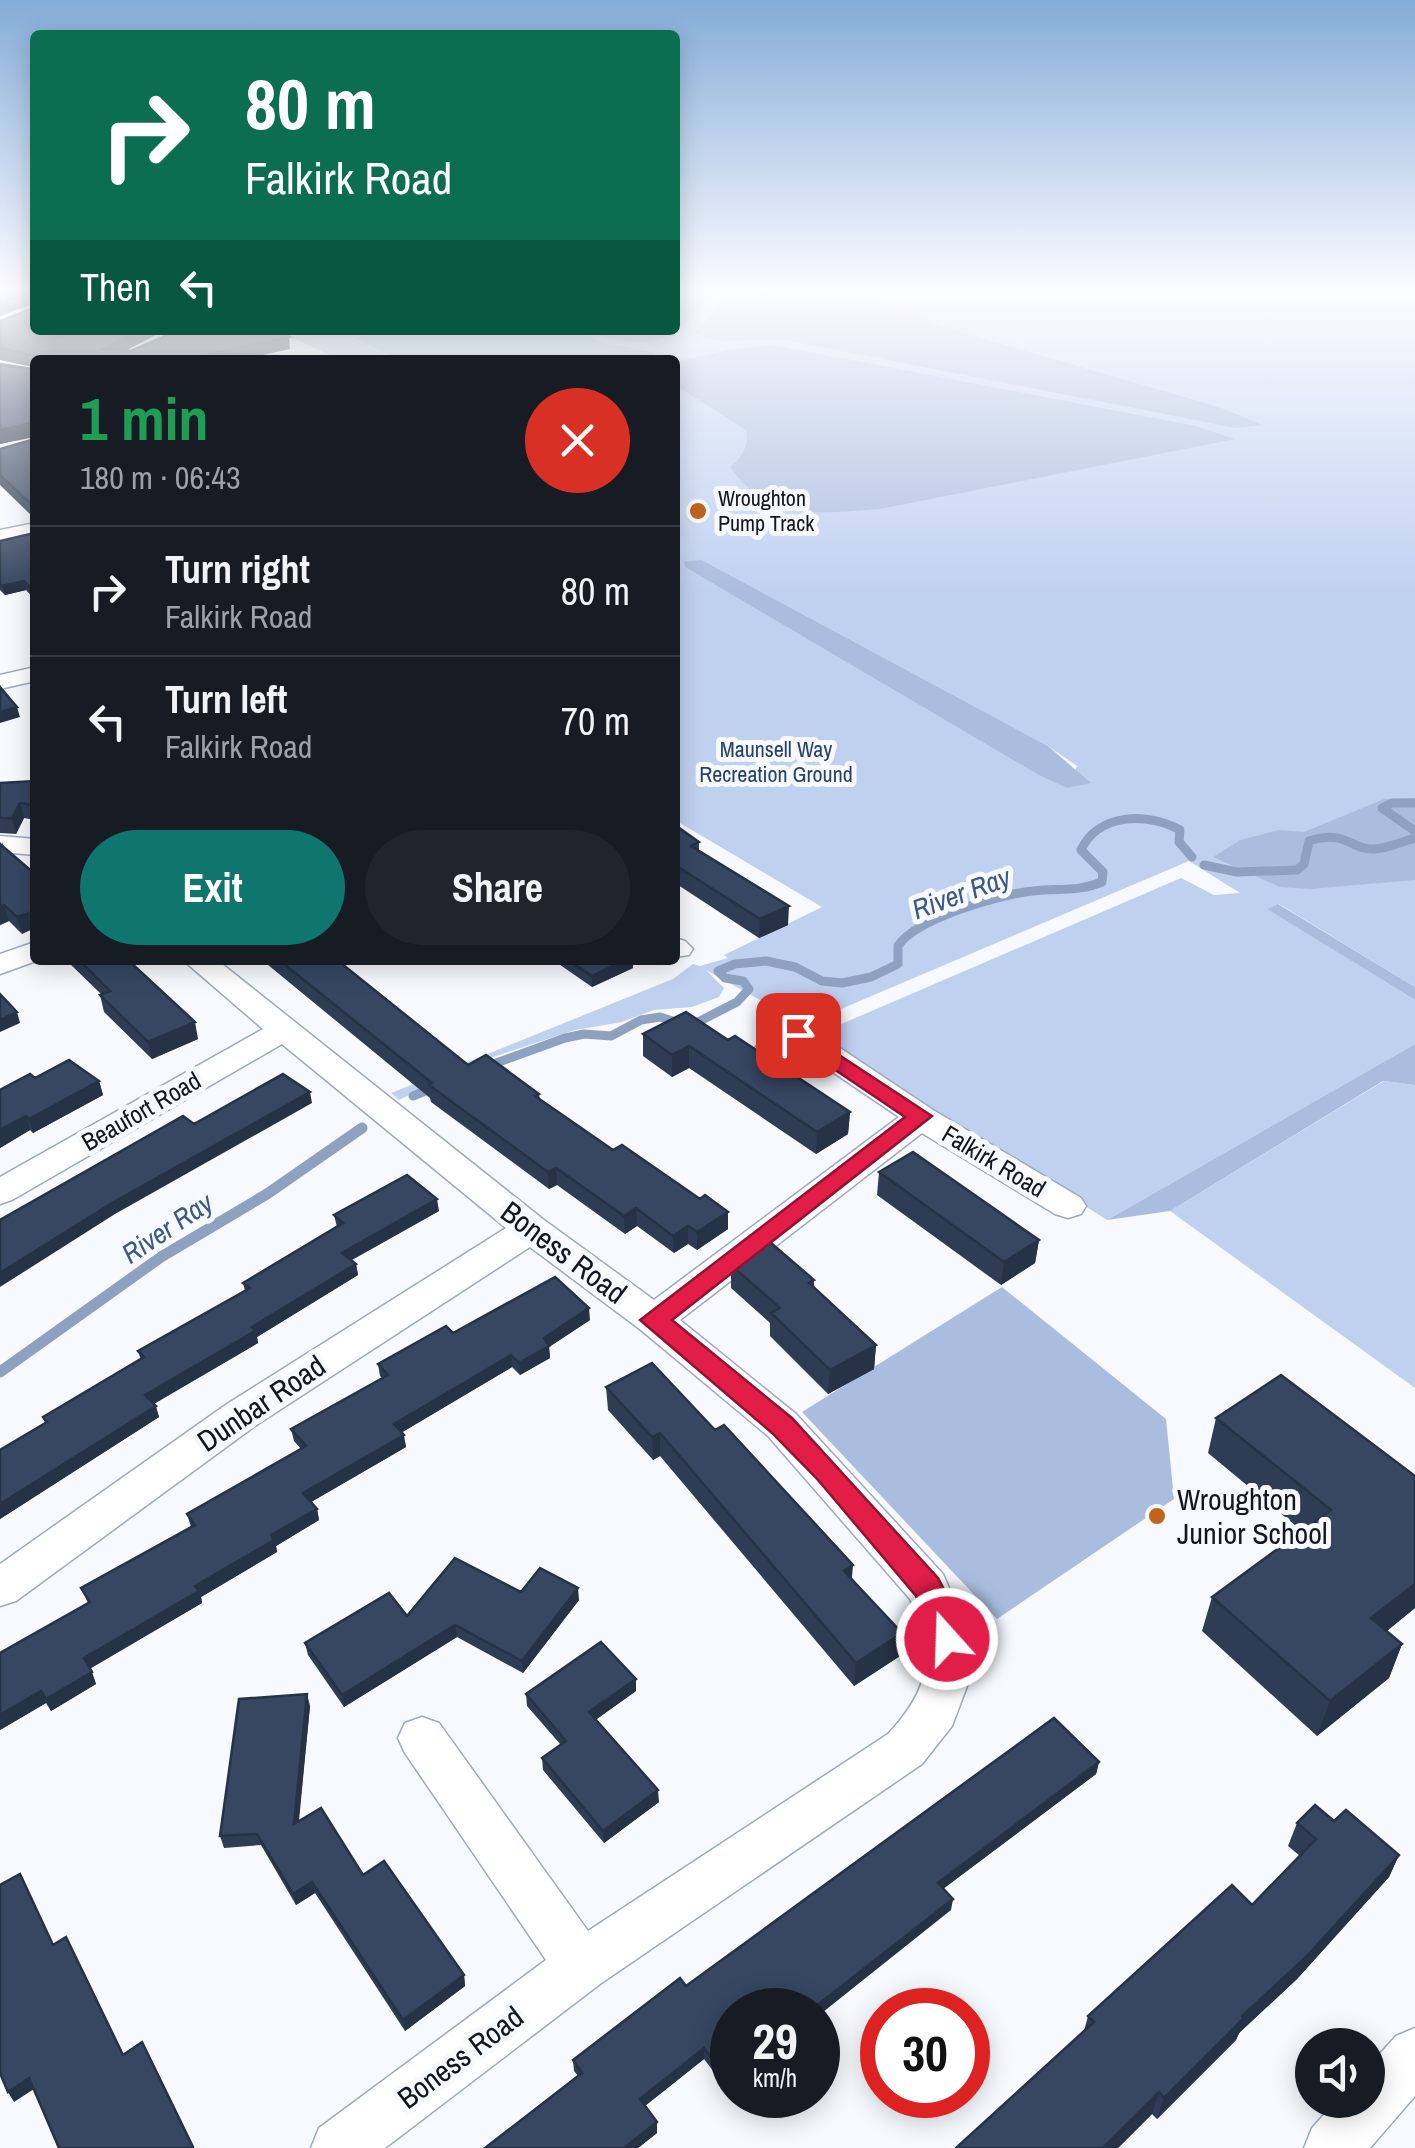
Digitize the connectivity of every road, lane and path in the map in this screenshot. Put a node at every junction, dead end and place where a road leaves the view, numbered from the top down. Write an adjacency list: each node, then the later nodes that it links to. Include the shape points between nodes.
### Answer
1 (30, 530): 2 (street)
2 (0, 536)
3 (30, 675): 4 (street)
4 (0, 682)
5 (0, 844): 6 (street)
6 (30, 846)
7 (30, 953): 8 (street)
8 (0, 965)
9 (204, 965): 10 (street, Boness Road)
10 (282, 1030): 13 (street, Beaufort Road); 15 (street, Boness Road)
11 (769, 1050): 12 (street, Falkirk Road, via 798,1035)
12 (921, 1116): 14 (street, Falkirk Road); 16 (street, Falkirk Road)
13 (0, 1192)
14 (1068, 1206)
15 (531, 1229): 16 (street, Boness Road); 17 (street, Dunbar Road, via 240,1416)
16 (654, 1320): 19 (street, Boness Road, via 791,1434 908,1562 942,1614 951,1664 940,1706 904,1749)
17 (0, 1588)
18 (422, 1738): 19 (street)
19 (580, 1966): 21 (street, Boness Road)
20 (1415, 2055): 22 (street)
21 (338, 2148)
22 (1332, 2148)

